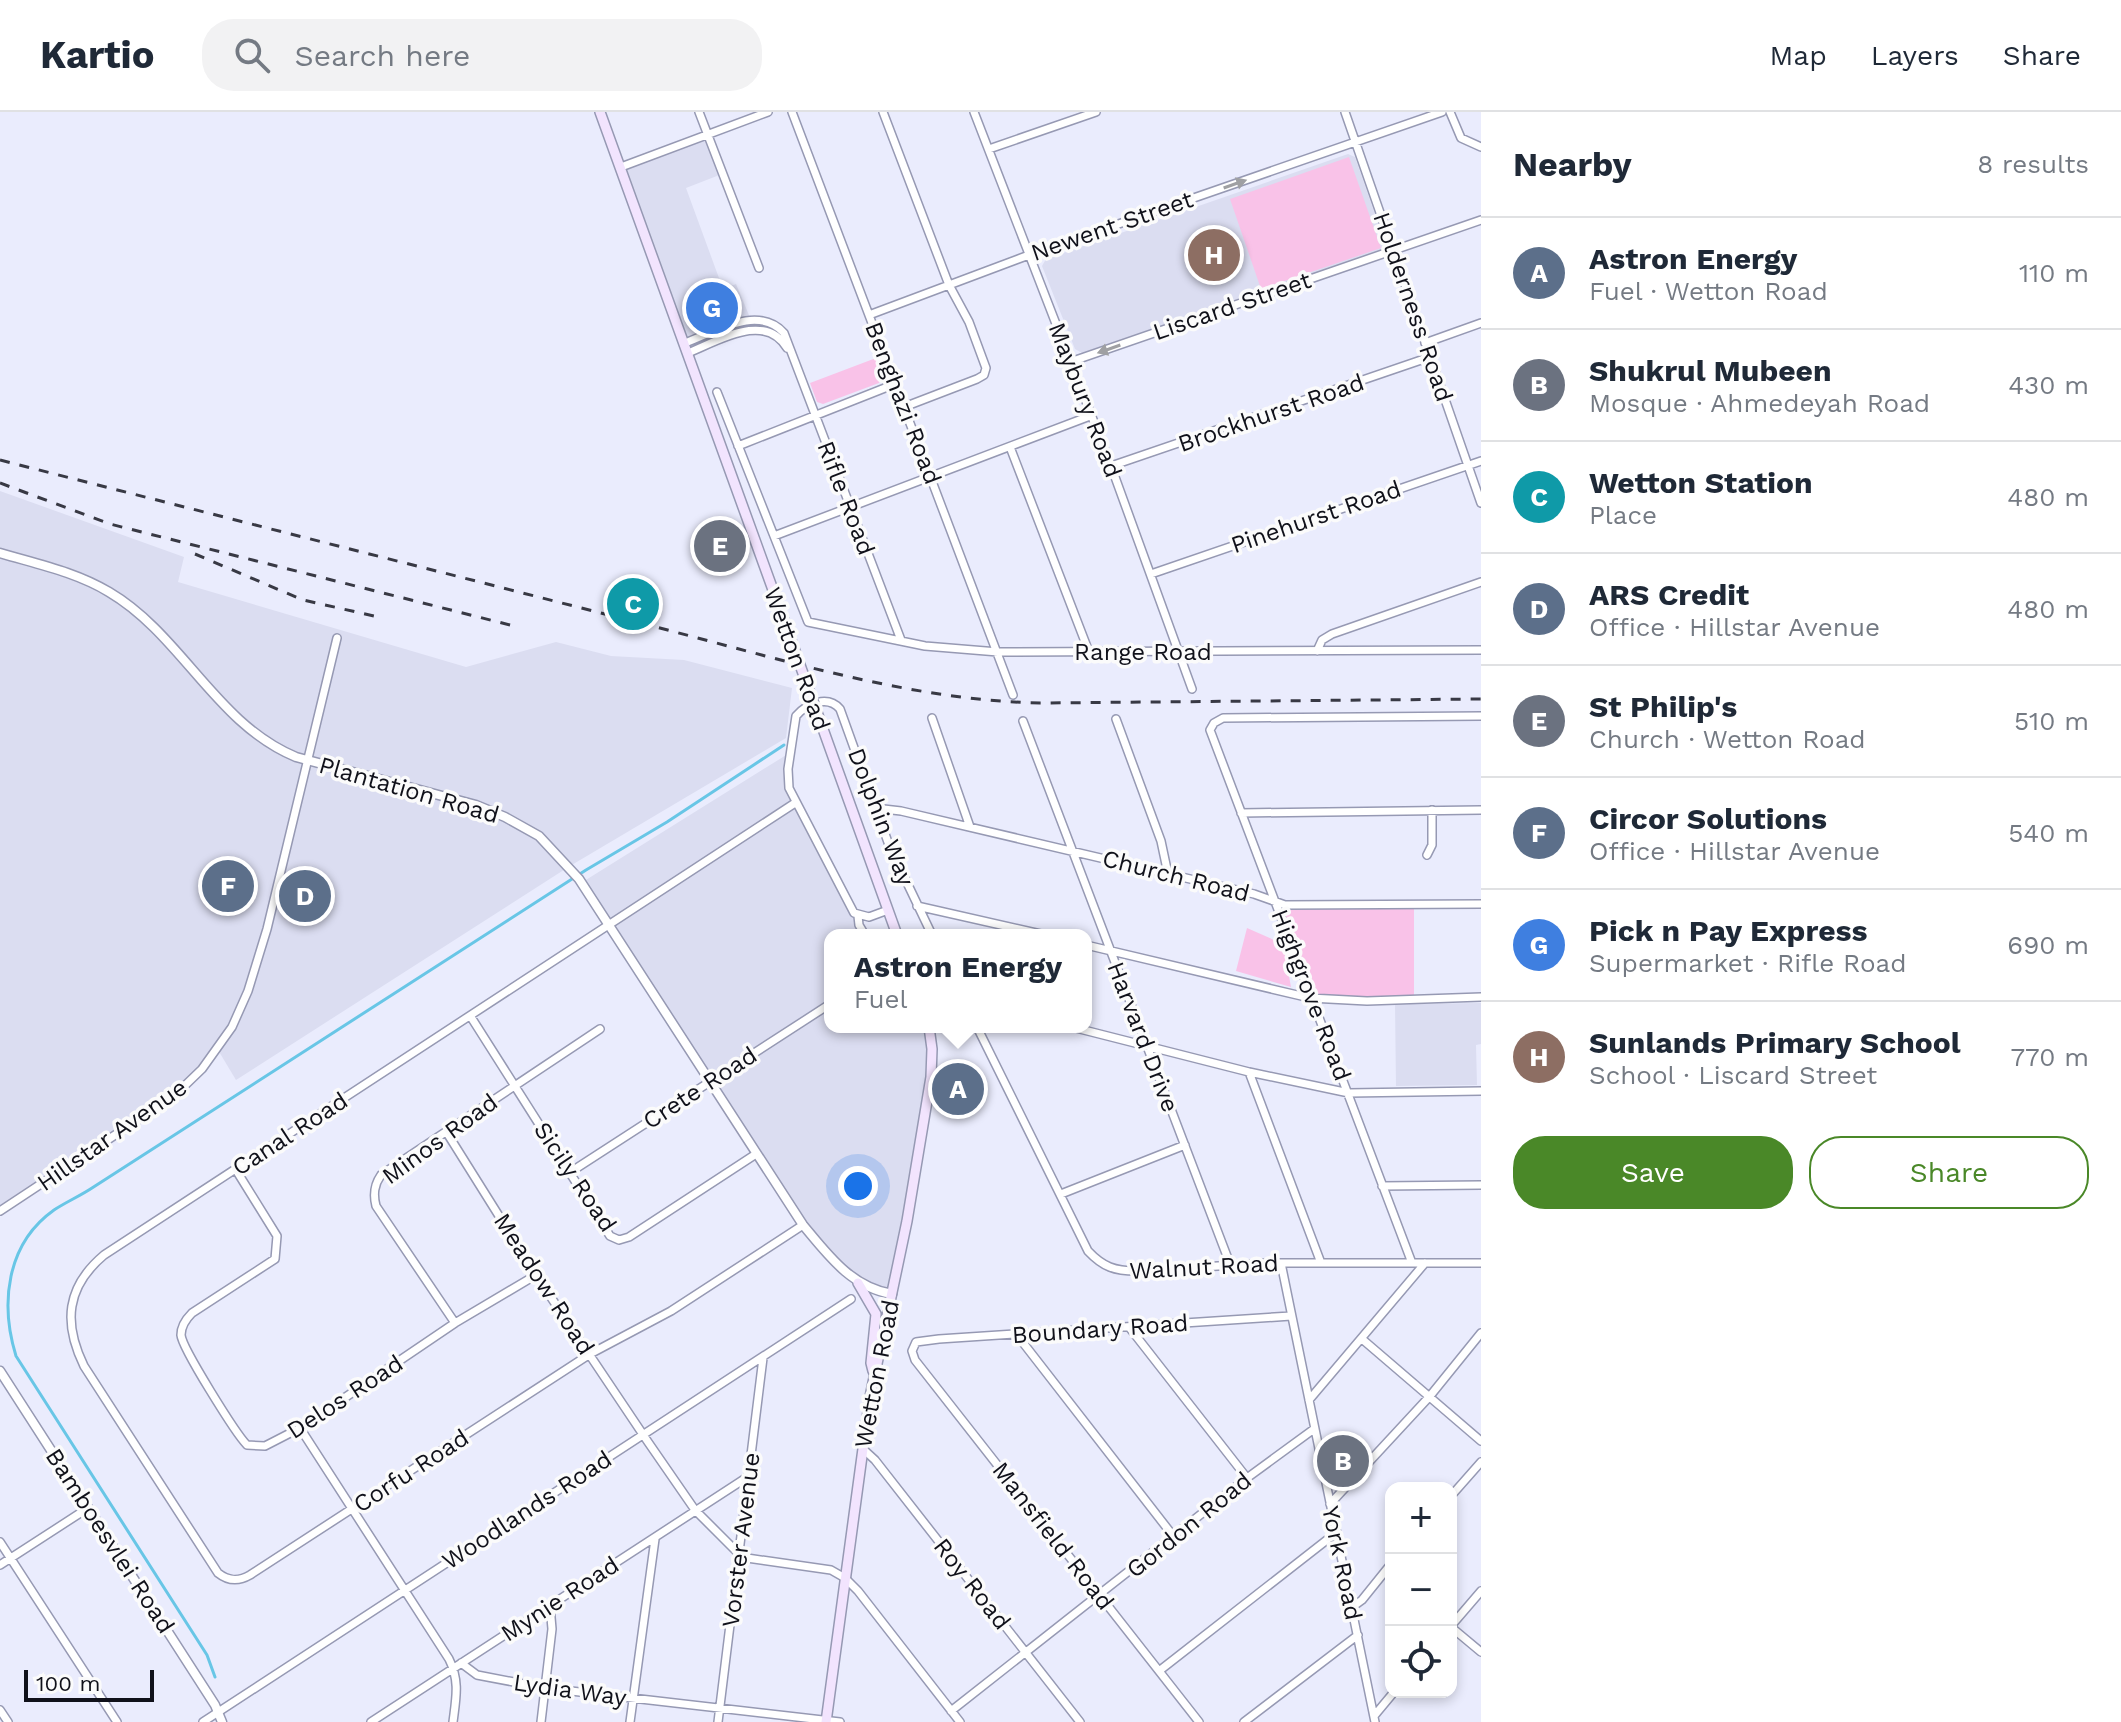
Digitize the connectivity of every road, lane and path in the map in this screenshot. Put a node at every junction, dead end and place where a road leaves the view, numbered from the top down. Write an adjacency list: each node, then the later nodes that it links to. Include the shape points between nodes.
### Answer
1 (600, 112): 15 (main road, Wetton Road)
2 (699, 112): 11 (street)
3 (768, 112): 11 (street)
4 (792, 112): 21 (street, Benghazi Road)
5 (883, 112): 20 (street)
6 (974, 112): 14 (street, Maybury Road)
7 (1096, 112): 14 (street)
8 (1345, 112): 12 (street, Holderness Road)
9 (1442, 112): 12 (street, Newent Street)
10 (1450, 112): 13 (street, via 1461,138)
11 (708, 135): 15 (street); 19 (street)
12 (1356, 142): 17 (street, Holderness Road); 18 (street, Newent Street, one-way to 12)
13 (1481, 147)
14 (989, 149): 18 (street, Maybury Road)
15 (621, 167): 24 (main road, Wetton Road)
16 (1481, 220): 17 (street, Liscard Street)
17 (1394, 251): 23 (street, Holderness Road); 26 (street, Liscard Street, one-way to 26)
18 (1029, 255): 20 (street, Newent Street); 26 (street, Maybury Road)
19 (759, 268)
20 (949, 285): 21 (street, Newent Street); 29 (street, via 986,371)
21 (869, 315): 27 (street, Benghazi Road)
22 (1481, 323): 23 (street)
23 (1425, 343): 25 (street, Holderness Road)
24 (686, 348): 30 (street, Rifle Road, via 760,319 776,324); 70 (main road, Wetton Road, bridge)
25 (1430, 357): 35 (street, Holderness Road); 36 (street, Brockhurst Road)
26 (1070, 362): 31 (street, Maybury Road)
27 (895, 384): 29 (street, Benghazi Road); 30 (street)
28 (717, 392): 32 (street)
29 (904, 407): 37 (street, Benghazi Road)
30 (814, 415): 32 (street); 39 (street, Rifle Road)
31 (1090, 416): 33 (street); 36 (street, Maybury Road)
32 (738, 446): 40 (street)
33 (1010, 447): 37 (street); 50 (street)
34 (1481, 461): 35 (street, Pinehurst Road)
35 (1468, 465): 38 (street, Holderness Road); 42 (street, Pinehurst Road)
36 (1111, 466): 42 (street, Maybury Road)
37 (931, 477): 39 (street); 49 (street, Benghazi Road)
38 (1481, 503)
39 (851, 508): 40 (street); 45 (street, Rifle Road)
40 (774, 536): 45 (street, Range Road, via 808,622)
41 (0, 553): 57 (street, Plantation Road, via 108,591 145,621 241,722 272,747)
42 (1151, 574): 47 (street, Maybury Road)
43 (1481, 582): 48 (street, via 1332,634)
44 (337, 638): 57 (street, Hillstar Avenue)
45 (901, 640): 49 (street, Range Road)
46 (1481, 650): 48 (street, Range Road)
47 (1180, 651): 48 (street, Range Road); 50 (street, Range Road); 51 (street, Maybury Road)
48 (1317, 651)
49 (998, 652): 50 (street, Range Road); 52 (street, Benghazi Road)
50 (1089, 652)
51 (1192, 689)
52 (1013, 695)
53 (1481, 716): 62 (street, Highgrove Road, via 1223,718 1211,726 1211,734)
54 (932, 718): 63 (street)
55 (1116, 719): 66 (street)
56 (1023, 721): 64 (street, Harvard Drive)
57 (308, 760): 72 (street, Plantation Road, via 476,805 519,823 570,866); 101 (street, Hillstar Avenue, via 267,929 232,1027 202,1069 165,1103)
58 (795, 803): 59 (street, Dolphin Way, via 788,778 796,716 823,701 840,709); 71 (street, Dolphin Way); 72 (street, Canal Road)
59 (875, 808): 63 (street, Church Road); 69 (street, Dolphin Way)
60 (1432, 810): 61 (street); 62 (street); 65 (street)
61 (1481, 810)
62 (1241, 813): 67 (street, Highgrove Road)
63 (970, 827): 64 (street, Church Road)
64 (1074, 852): 66 (street, Church Road); 78 (street, Harvard Drive)
65 (1427, 855)
66 (1168, 874): 67 (street, Church Road)
67 (1275, 903): 68 (street, Church Road); 80 (street, Highgrove Road)
68 (1481, 904)
69 (917, 906): 75 (street, Dolphin Way); 76 (street)
70 (888, 910): 71 (street, Dolphin Way); 74 (main road, Wetton Road)
71 (858, 916): 73 (street)
72 (609, 925): 82 (street, Canal Road); 89 (street, Plantation Road)
73 (861, 929)
74 (895, 929)
75 (929, 929)
76 (1019, 929)
77 (1092, 946): 78 (street)
78 (1110, 950): 80 (street); 87 (street, Harvard Drive)
79 (1481, 997): 80 (street)
80 (1310, 998): 92 (street, Highgrove Road)
81 (824, 1008): 89 (street, Crete Road)
82 (471, 1017): 90 (street, Sicily Road); 96 (street, Canal Road)
83 (600, 1029): 90 (street, Minos Road)
84 (1092, 1032): 87 (street)
85 (930, 1033): 111 (main road, Wetton Road, via 931,1077)
86 (980, 1033): 100 (street, Walnut Road)
87 (1144, 1044): 88 (street); 94 (street, Harvard Drive)
88 (1249, 1072): 92 (street); 104 (street)
89 (710, 1082): 95 (street, Plantation Road); 97 (street, Crete Road)
90 (514, 1086): 93 (street, Minos Road); 97 (street, Sicily Road)
91 (1481, 1091): 92 (street)
92 (1349, 1093): 99 (street, Highgrove Road)
93 (447, 1133): 109 (street, Meadow Road); 114 (street, Minos Road, via 381,1175 374,1198)
94 (1185, 1145): 100 (street); 108 (street, Harvard Drive)
95 (756, 1154): 97 (street, Sicily Road, via 619,1240 610,1236); 102 (street, Plantation Road)
96 (236, 1170): 126 (street, Delos Road, via 273,1227 278,1252 265,1267 192,1313 184,1322 182,1343 247,1445 265,1446); 148 (street, Canal Road, via 96,1263 78,1286 70,1319 84,1366 212,1565)
97 (569, 1173)
98 (1481, 1185): 99 (street)
99 (1382, 1186): 105 (street, Highgrove Road)
100 (1061, 1194): 108 (street, Walnut Road, via 1088,1251 1108,1267 1136,1271)
101 (0, 1211)
102 (803, 1225): 110 (street, Plantation Road); 120 (street, Corfu Road, via 671,1311)
103 (1281, 1263): 104 (street, Walnut Road); 108 (street, Walnut Road); 113 (street, York Road)
104 (1321, 1263): 105 (street, Walnut Road)
105 (1412, 1263): 106 (street, Walnut Road)
106 (1425, 1263): 107 (street, Walnut Road); 118 (street)
107 (1481, 1263)
108 (1230, 1264)
109 (536, 1275): 114 (street, Delos Road); 120 (street, Meadow Road)
110 (858, 1283): 111 (street, Plantation Road); 123 (main road, via 876,1314)
111 (892, 1294): 123 (main road, Wetton Road)
112 (851, 1299): 121 (street, Woodlands Road)
113 (1291, 1316): 115 (street, Boundary Road); 125 (street, York Road)
114 (455, 1323): 126 (street, Delos Road)
115 (1129, 1327): 117 (street, Boundary Road); 133 (street)
116 (1481, 1333): 124 (street)
117 (1017, 1335): 119 (street, Boundary Road, via 923,1341); 140 (street)
118 (1362, 1339): 124 (street); 125 (street)
119 (913, 1348): 151 (street, Mansfield Road, via 915,1360)
120 (590, 1354): 128 (street, Meadow Road); 137 (street, Corfu Road)
121 (763, 1358): 128 (street, Woodlands Road); 132 (street, Vorster Avenue)
122 (0, 1371): 136 (street, Bamboesvlei Road)
123 (874, 1374): 130 (main road, Wetton Road)
124 (1430, 1396): 129 (street); 135 (street)
125 (1309, 1400): 127 (street, York Road)
126 (300, 1428): 137 (street)
127 (1314, 1429): 133 (street, Gordon Road); 135 (street, York Road)
128 (643, 1434): 138 (street, Meadow Road); 149 (street, Woodlands Road)
129 (1481, 1441)
130 (863, 1449): 147 (main road, Wetton Road); 158 (street, Roy Road)
131 (1481, 1462): 134 (street)
132 (749, 1476): 138 (street, Mynie Road); 143 (street, Vorster Avenue)
133 (1247, 1478): 140 (street, Gordon Road)
134 (1457, 1489)
135 (1330, 1504): 139 (street, York Road)
136 (88, 1508): 144 (street); 168 (street, Bamboesvlei Road)
137 (352, 1509): 148 (street, Corfu Road, via 250,1575); 149 (street)
138 (695, 1510): 141 (street, Mynie Road); 143 (street, Meadow Road)
139 (1337, 1532): 153 (street, York Road); 161 (street)
140 (1174, 1537): 151 (street, Gordon Road)
141 (655, 1539): 152 (street, Mynie Road); 164 (street)
142 (0, 1542): 144 (street)
143 (739, 1554): 147 (street, via 754,1561 831,1570); 165 (street, Vorster Avenue)
144 (11, 1558): 145 (street); 171 (street)
145 (0, 1565)
146 (1385, 1574): 153 (street)
147 (845, 1578): 167 (street); 179 (main road, Wetton Road)
148 (229, 1579)
149 (405, 1590): 160 (street); 168 (street, Woodlands Road)
150 (1481, 1591): 154 (street)
151 (1099, 1595): 158 (street, Gordon Road); 161 (street, Mansfield Road)
152 (550, 1606): 159 (street, Mynie Road); 162 (street)
153 (1351, 1608): 156 (street, York Road)
154 (1457, 1619)
155 (1457, 1631): 157 (street)
156 (1358, 1635): 169 (street, York Road); 184 (street)
157 (1481, 1652)
158 (1026, 1653): 167 (street, Gordon Road); 182 (street, Roy Road)
159 (461, 1663): 160 (street, Mynie Road); 162 (street, Lydia Way, via 477,1675)
160 (453, 1668): 174 (street, Mynie Road); 175 (street)
161 (1159, 1671): 183 (street, Mansfield Road)
162 (545, 1688): 164 (street, Lydia Way); 176 (street)
163 (1390, 1698): 169 (street)
164 (633, 1699): 165 (street, Lydia Way); 177 (street)
165 (720, 1707): 178 (street, Vorster Avenue); 179 (street, Lydia Way)
166 (0, 1710): 170 (street)
167 (951, 1711): 181 (street)
168 (218, 1712): 172 (street, Woodlands Road); 173 (street, Bamboesvlei Road)
169 (1374, 1719)
170 (8, 1722)
171 (117, 1722)
172 (203, 1722)
173 (222, 1722)
174 (371, 1722)
175 (453, 1722)
176 (541, 1722)
177 (630, 1722)
178 (718, 1722)
179 (826, 1722): 180 (street, Lydia Way)
180 (840, 1722)
181 (960, 1722)
182 (1080, 1722)
183 (1199, 1722)
184 (1244, 1722)

